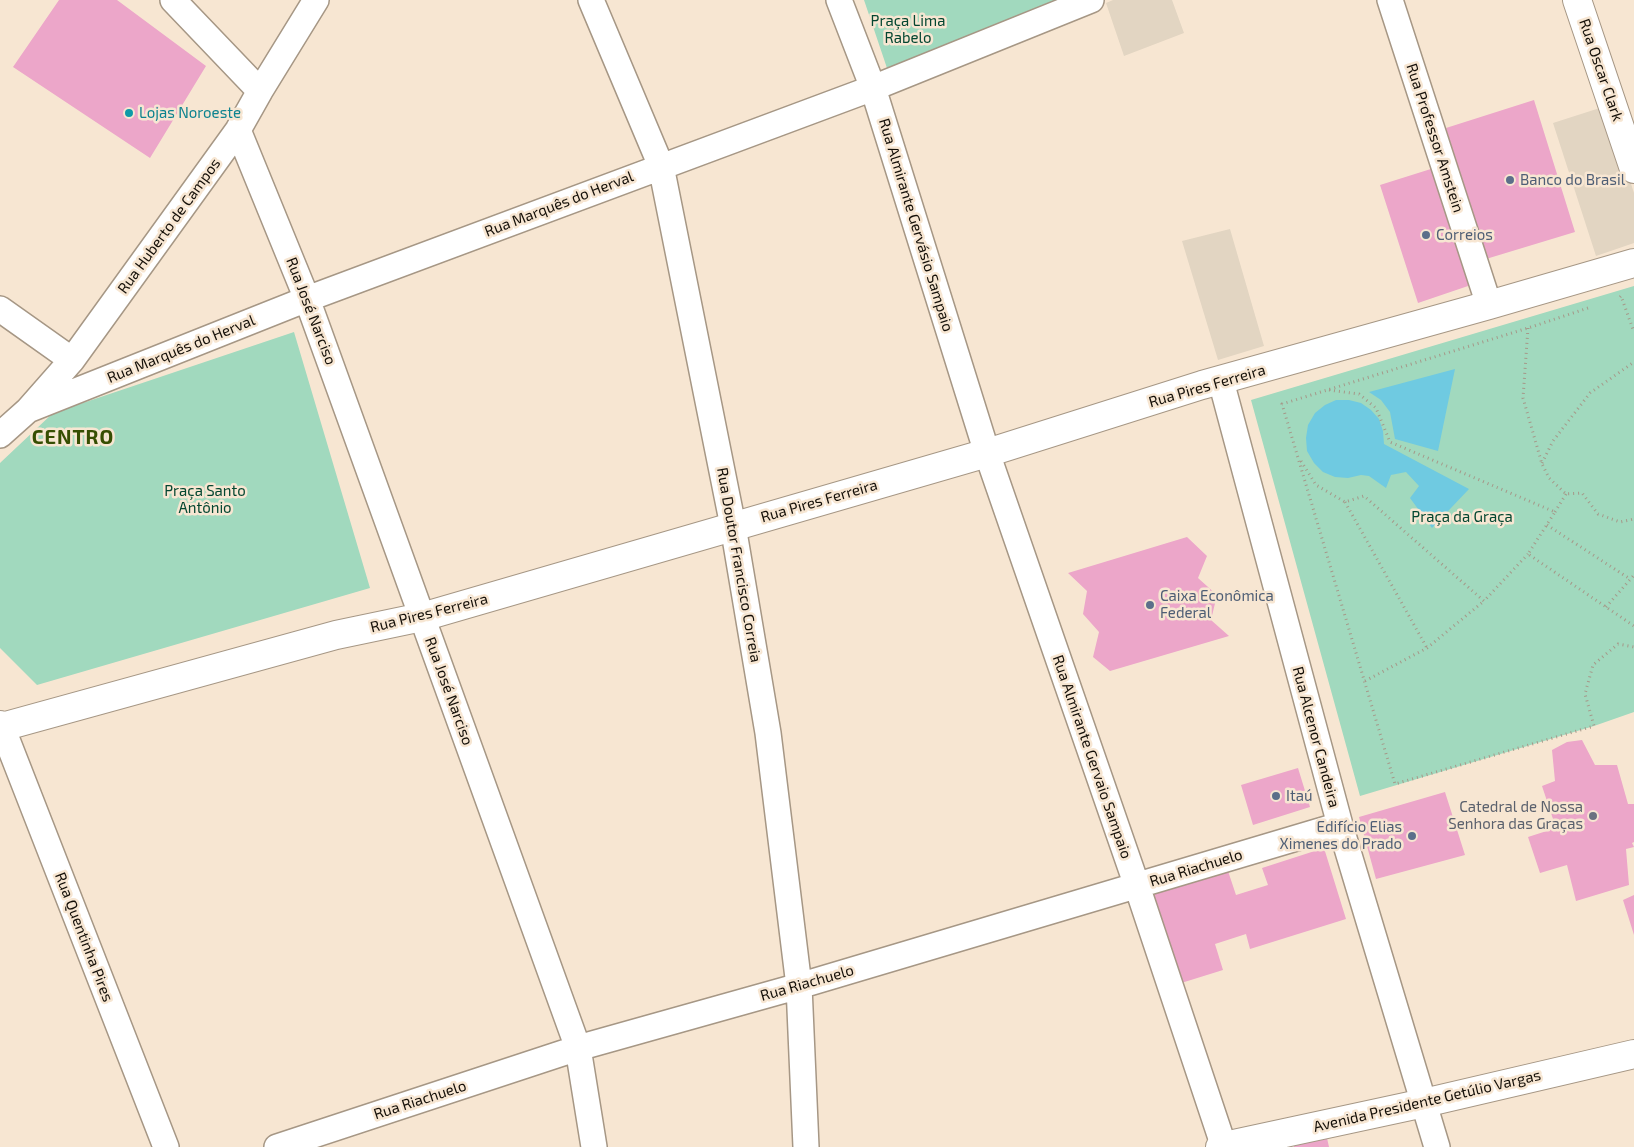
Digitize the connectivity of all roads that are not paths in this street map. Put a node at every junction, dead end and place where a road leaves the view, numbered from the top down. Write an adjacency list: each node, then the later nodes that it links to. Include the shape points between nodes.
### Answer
1 (173, 0): 9 (street)
2 (316, 0): 9 (street, Rua Huberto de Campos)
3 (591, 0): 11 (street, Rua Doutor Francisco Correia)
4 (839, 0): 8 (street, Rua Almirante Gervásio Sampaio)
5 (1390, 0): 15 (street, Rua Professor Amstein)
6 (1577, 0): 12 (main road, Rua Oscar Clark)
7 (1078, 3): 8 (street, Rua Marquês do Herval)
8 (873, 88): 11 (street, Rua Marquês do Herval); 21 (street, Rua Almirante Gervásio Sampaio)
9 (260, 92): 10 (street, Rua Huberto de Campos)
10 (238, 130): 14 (street, Rua José Narciso); 17 (street, Rua Huberto de Campos)
11 (661, 166): 14 (street, Rua Marquês do Herval); 22 (street, Rua Doutor Francisco Correia)
12 (1634, 169)
13 (1634, 263): 15 (main road, Rua Pires Ferreira)
14 (308, 299): 19 (street, Rua Marquês do Herval); 23 (street, Rua José Narciso)
15 (1489, 305): 18 (main road, Rua Pires Ferreira)
16 (0, 309): 17 (street)
17 (72, 360): 19 (street, Rua Huberto de Campos)
18 (1221, 381): 21 (main road, Rua Pires Ferreira); 25 (street, Rua Alcenor Candeira)
19 (28, 410): 20 (street, Rua Huberto de Campos)
20 (0, 435)
21 (987, 453): 22 (main road, Rua Pires Ferreira); 26 (street, Rua Almirante Gervaio Sampaio)
22 (733, 526): 23 (main road, Rua Pires Ferreira); 27 (street, Rua Doutor Francisco Correia, via 768,733)
23 (422, 617): 24 (main road, Rua Pires Ferreira, via 336,635); 28 (street, Rua José Narciso)
24 (1, 726): 31 (street, Rua Quentinha Pires)
25 (1340, 825): 26 (street, Rua Riachuelo); 30 (street, Rua Alcenor Candeira)
26 (1137, 886): 27 (street, Rua Riachuelo); 35 (street, Rua Almirante Gervaio Sampaio)
27 (799, 986): 28 (street, Rua Riachuelo); 34 (street, Rua Doutor Francisco Correia)
28 (578, 1048): 32 (street, Rua Riachuelo); 33 (street, Rua José Narciso)
29 (1634, 1054): 30 (main road, Avenida Presidente Getúlio Vargas)
30 (1424, 1104): 35 (main road, Avenida Presidente Getúlio Vargas); 36 (street, Rua Alcenor Candeira)
31 (166, 1147)
32 (277, 1147)
33 (594, 1147)
34 (806, 1147)
35 (1222, 1147)
36 (1436, 1147)

